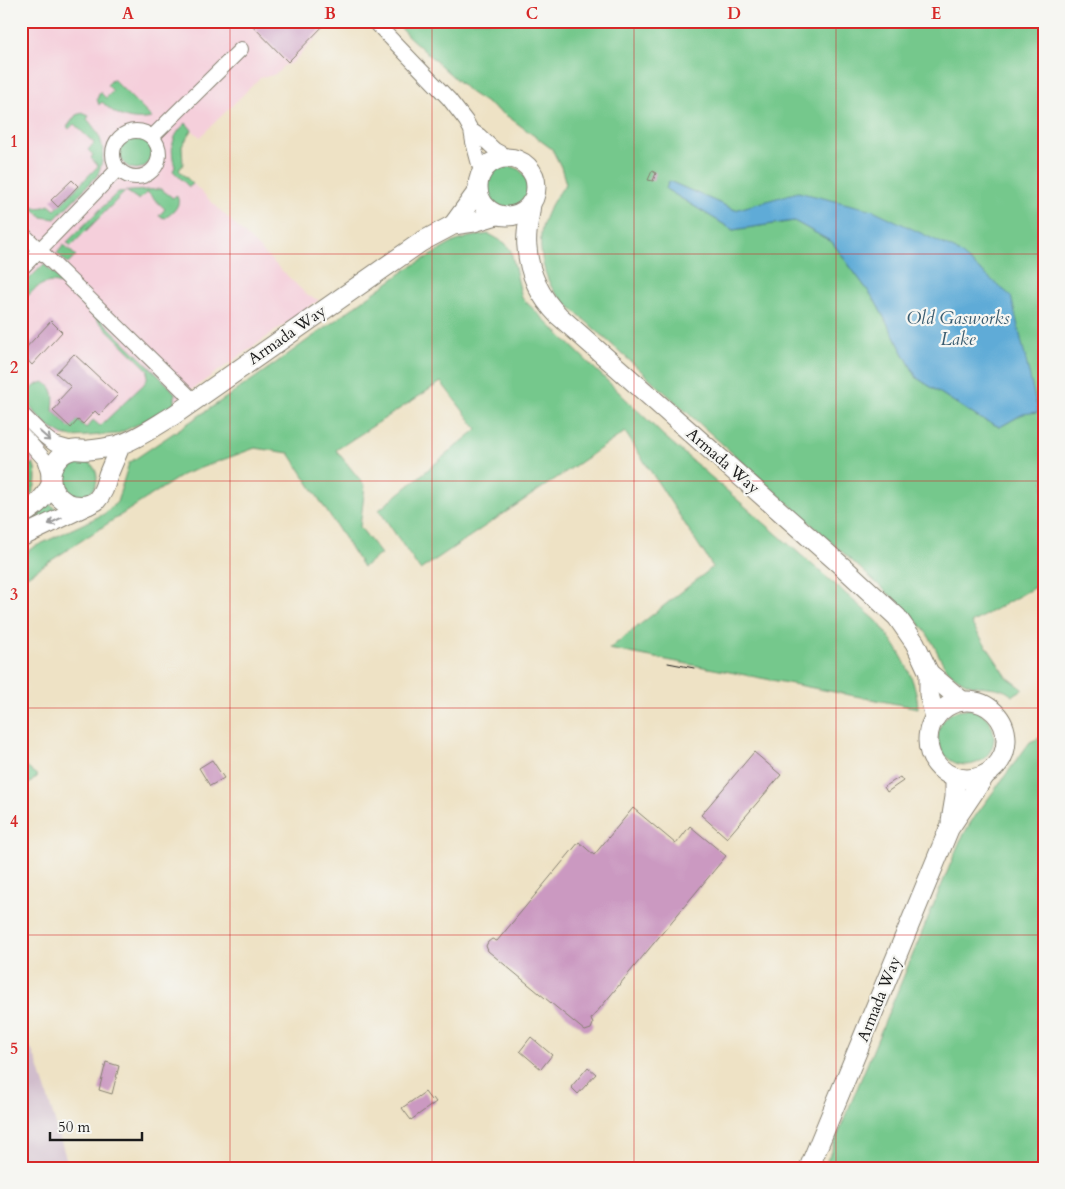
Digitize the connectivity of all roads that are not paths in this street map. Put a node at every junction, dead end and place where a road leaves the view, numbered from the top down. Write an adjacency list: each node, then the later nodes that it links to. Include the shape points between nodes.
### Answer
1 (374, 21): 3 (street, via 449,99)
2 (241, 49): 4 (street)
3 (472, 130): 5 (street); 7 (street)
4 (152, 137): 6 (street, via 140,130 120,136 114,148 114,162); 6 (street, via 160,156 154,169 136,177)
5 (510, 158): 7 (street, via 494,161); 9 (street, Armada Way, via 523,163 533,174 536,188)
6 (118, 169): 14 (street)
7 (481, 172): 8 (street, Armada Way)
8 (477, 192): 10 (street, Armada Way, via 484,206); 11 (street, Armada Way)
9 (532, 203): 10 (street, Armada Way, via 519,214); 13 (street, Armada Way)
10 (500, 216): 11 (street, Armada Way); 13 (street, Armada Way)
11 (453, 225): 16 (street, Armada Way, via 422,242)
12 (21, 232): 14 (street)
13 (526, 245): 26 (street, Armada Way, via 534,281 551,308 889,609 909,633)
14 (40, 250): 15 (street); 16 (street)
15 (21, 269)
16 (194, 401): 19 (street, Armada Way)
17 (21, 413): 20 (street, one-way to 20, via 54,444)
18 (21, 433): 22 (street, via 44,459)
19 (121, 444): 20 (street, Armada Way); 21 (street)
20 (81, 450): 21 (street, via 98,456 105,466); 22 (street, Armada Way, via 67,452 55,463)
21 (107, 478): 23 (street, via 102,494)
22 (51, 482): 23 (street, via 55,494 70,505); 24 (street, Armada Way, via 46,495 33,509)
23 (88, 505): 25 (street, one-way to 25)
24 (21, 515)
25 (21, 537)
26 (930, 673): 27 (street, Armada Way); 28 (street, Armada Way, via 929,694)
27 (962, 701): 28 (street, via 946,707); 29 (street, Armada Way, via 975,701 987,706 1005,729 1004,752 1000,761)
28 (935, 718): 30 (street, Armada Way, via 928,740 930,751 939,767)
29 (986, 774): 30 (street, via 971,778); 31 (street, Armada Way)
30 (955, 777): 31 (street, Armada Way)
31 (949, 830): 32 (street, Armada Way)
32 (809, 1168)

